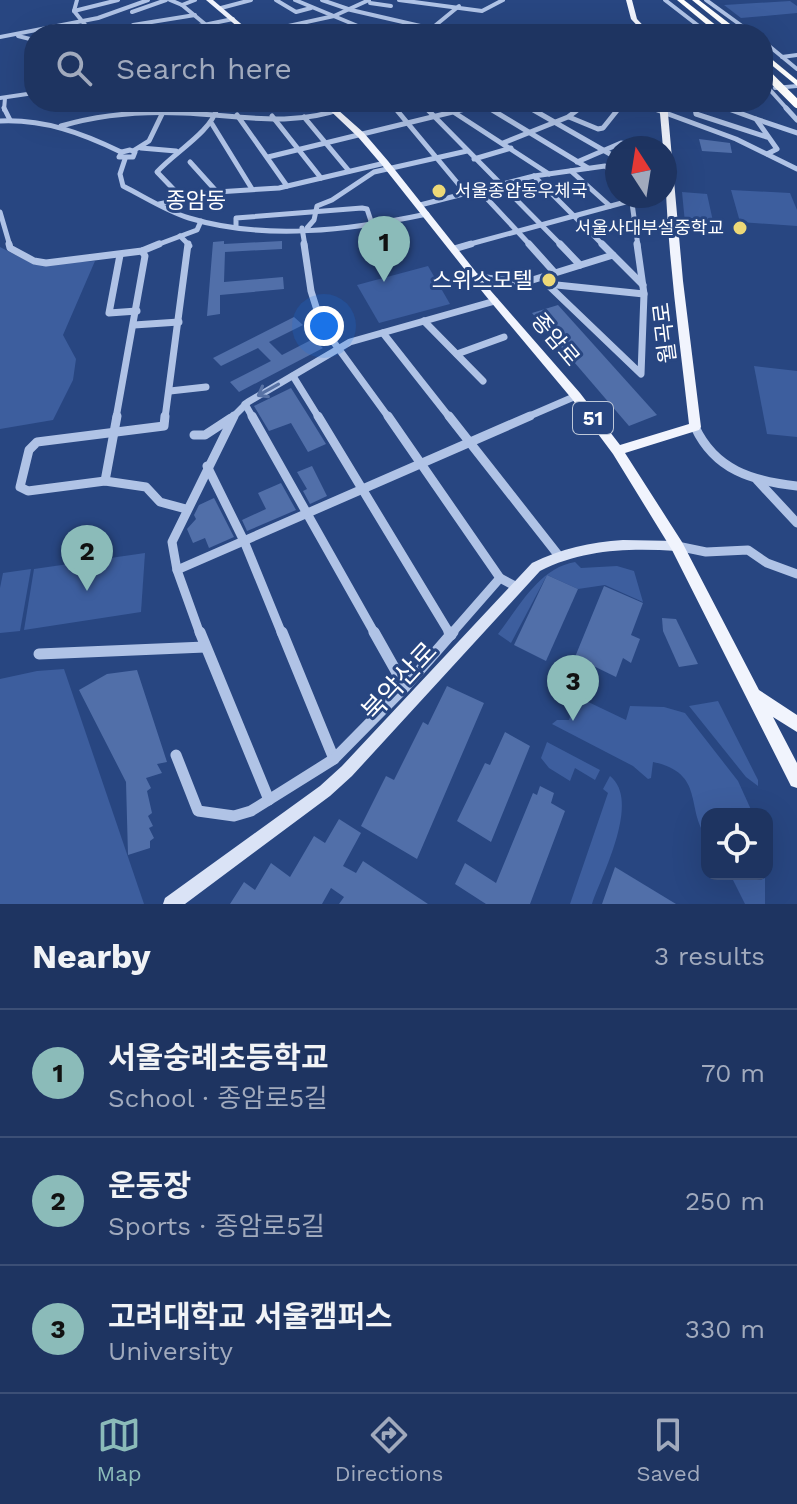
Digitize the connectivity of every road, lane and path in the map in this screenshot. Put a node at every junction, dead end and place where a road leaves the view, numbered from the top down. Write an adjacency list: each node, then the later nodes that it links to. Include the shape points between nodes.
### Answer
1 (77, 0): 26 (street)
2 (118, 0): 26 (street)
3 (148, 0): 32 (street)
4 (168, 0): 20 (street); 27 (street)
5 (195, 0): 20 (street)
6 (209, 0): 23 (main road)
7 (251, 0): 23 (street)
8 (276, 0): 24 (street, via 296,12)
9 (295, 0): 24 (street)
10 (322, 0): 25 (street)
11 (399, 0): 12 (street)
12 (412, 0): 22 (street)
13 (503, 0): 22 (street, via 482,11)
14 (627, 0): 46 (main road)
15 (665, 0): 47 (street)
16 (677, 0): 48 (highway); 49 (highway)
17 (693, 0): 50 (highway)
18 (706, 0): 51 (street)
19 (370, 1): 21 (street); 25 (street)
20 (182, 5): 28 (street)
21 (391, 6)
22 (459, 6): 45 (street)
23 (221, 8): 31 (main road)
24 (311, 8): 30 (street)
25 (351, 10): 30 (street); 44 (street)
26 (74, 11): 32 (street)
27 (132, 12)
28 (195, 15): 37 (street); 38 (street)
29 (281, 17): 41 (street)
30 (332, 18): 33 (street); 34 (street)
31 (233, 19): 39 (street); 40 (main road)
32 (80, 22): 35 (street); 36 (street)
33 (303, 23): 42 (street)
34 (347, 23): 43 (street)
35 (71, 24)
36 (83, 24)
37 (143, 24)
38 (204, 24)
39 (210, 24)
40 (239, 24)
41 (289, 24)
42 (299, 24)
43 (344, 24)
44 (410, 24)
45 (437, 24)
46 (639, 24)
47 (696, 24)
48 (705, 24)
49 (709, 24)
50 (723, 24)
51 (739, 24)
52 (24, 35): 53 (street)
53 (18, 36): 54 (street); 55 (street)
54 (0, 37)
55 (24, 38)
56 (773, 49): 58 (street)
57 (797, 55): 58 (street)
58 (782, 57): 60 (street)
59 (773, 66): 63 (highway)
60 (797, 69)
61 (773, 81): 68 (highway, bridge)
62 (773, 87): 68 (highway, bridge)
63 (797, 87): 64 (street)
64 (773, 88)
65 (773, 92): 99 (street)
66 (24, 95): 67 (street)
67 (3, 98): 98 (street)
68 (797, 107)
69 (164, 112): 87 (street)
70 (166, 112): 87 (street)
71 (218, 112): 89 (street)
72 (253, 112): 91 (street)
73 (329, 112): 93 (street)
74 (336, 112): 107 (main road, 종암로 / 51)
75 (397, 112): 103 (street)
76 (430, 112): 96 (street)
77 (459, 112): 88 (street)
78 (501, 112): 105 (street)
79 (537, 112): 101 (street)
80 (575, 112): 94 (street)
81 (615, 112): 94 (street, via 598,129)
82 (664, 112): 108 (main road, 월곡로)
83 (675, 112): 118 (street)
84 (696, 112): 95 (street)
85 (710, 112): 95 (street)
86 (737, 112): 97 (street)
87 (161, 113): 89 (street); 104 (street); 112 (street)
88 (455, 113): 96 (street); 110 (street)
89 (217, 115): 90 (street); 102 (street)
90 (237, 115): 91 (street); 120 (street)
91 (252, 116): 92 (street)
92 (272, 116): 93 (street); 114 (street)
93 (304, 117): 111 (street)
94 (569, 117): 101 (street)
95 (710, 117): 109 (street)
96 (434, 118): 103 (street); 117 (street)
97 (756, 119): 106 (street); 109 (street)
98 (10, 120): 100 (street); 104 (street)
99 (797, 120)
100 (0, 121)
101 (555, 123): 105 (street); 115 (street)
102 (212, 124): 116 (street); 137 (street)
103 (405, 124): 107 (street); 121 (street)
104 (61, 126): 119 (street)
105 (529, 133): 110 (street); 124 (street)
106 (797, 133)
107 (361, 135): 111 (street); 125 (main road, 종암로 / 51)
108 (666, 136)
109 (767, 137): 118 (street, via 777,149)
110 (503, 143): 113 (street)
111 (326, 144): 114 (street); 129 (street)
112 (141, 148): 116 (street); 119 (street, via 133,157)
113 (511, 148): 122 (street); 131 (street)
114 (299, 150): 120 (street); 133 (street)
115 (604, 150): 124 (street)
116 (176, 151): 142 (street, via 157,172)
117 (467, 151): 121 (street); 122 (street)
118 (767, 154): 128 (street)
119 (123, 156): 144 (street, via 123,186)
120 (268, 157): 136 (street)
121 (435, 159): 125 (street); 141 (street)
122 (474, 159): 135 (street)
123 (190, 162): 139 (street)
124 (577, 162): 127 (street)
125 (388, 166): 129 (street); 145 (main road, 종암로 / 51); 150 (street, via 317,206)
126 (605, 166): 127 (street)
127 (588, 168): 130 (street)
128 (797, 169)
129 (349, 171): 133 (street)
130 (571, 171): 131 (street); 143 (street)
131 (549, 174): 132 (street)
132 (534, 176): 135 (street); 152 (street)
133 (321, 178): 134 (street)
134 (311, 181): 136 (street); 140 (street)
135 (500, 185): 138 (street); 154 (street)
136 (287, 186): 137 (street)
137 (252, 189): 139 (street)
138 (478, 189): 141 (street); 158 (street)
139 (217, 192): 142 (street)
140 (317, 192)
141 (465, 192): 145 (street)
142 (181, 197): 144 (street)
143 (605, 202)
144 (158, 205): 153 (street)
145 (420, 205): 151 (main road, 종암로 / 51)
146 (605, 207): 152 (street)
147 (633, 208): 169 (street)
148 (672, 208): 186 (main road, 월곡로)
149 (0, 212): 162 (street, via 10,248 34,261)
150 (316, 213): 155 (street, via 236,218); 156 (street, via 367,209); 157 (street)
151 (427, 214): 156 (street); 160 (main road, 종암로 / 51)
152 (573, 214): 154 (street); 163 (street)
153 (201, 221): 155 (street); 159 (street, via 197,230)
154 (539, 224): 158 (street); 164 (street)
155 (236, 225): 157 (street)
156 (373, 227): 157 (street)
157 (305, 228): 177 (street, via 311,291 322,326)
158 (516, 230): 160 (street); 165 (street)
159 (180, 236): 161 (street); 173 (street, via 190,246)
160 (454, 249): 166 (main road, 종암로 / 51)
161 (142, 251): 162 (street); 171 (street)
162 (120, 255): 171 (street, via 109,313)
163 (613, 255): 164 (street); 169 (street)
164 (580, 265): 165 (street)
165 (555, 273): 167 (street)
166 (476, 277): 167 (street); 170 (main road, 종암로 / 51)
167 (526, 282): 168 (street)
168 (547, 284): 169 (street); 169 (street, via 641,374)
169 (643, 289)
170 (495, 301): 172 (street); 183 (main road, 종암로 / 51)
171 (137, 311): 174 (street)
172 (424, 321): 175 (street); 178 (street)
173 (179, 322): 174 (street); 182 (street)
174 (134, 325): 187 (street)
175 (383, 333): 177 (street); 189 (street)
176 (504, 337): 178 (street)
177 (340, 350): 179 (street); 191 (street)
178 (457, 354): 180 (street)
179 (293, 376): 184 (street, one-way to 184); 196 (street)
180 (483, 381)
181 (206, 387): 182 (street)
182 (170, 391): 187 (street, via 163,427)
183 (576, 396): 189 (street); 190 (main road, 종암로 / 51)
184 (245, 404): 185 (street); 198 (street)
185 (232, 418): 188 (street, via 205,435); 192 (street)
186 (695, 427): 190 (main road); 193 (street, via 705,449)
187 (112, 433): 194 (street); 194 (street, via 34,444 20,487 28,491)
188 (194, 435)
189 (471, 442): 191 (street); 202 (street)
190 (617, 451): 201 (main road, 종암로 / 51)
191 (421, 464): 196 (street); 205 (street)
192 (207, 466): 197 (street); 200 (street)
193 (757, 479): 195 (street); 199 (street)
194 (105, 481): 197 (street, via 146,487 160,502)
195 (797, 486)
196 (364, 489): 198 (street); 207 (street)
197 (186, 509): 203 (street, via 172,542)
198 (306, 514): 200 (street); 210 (street)
199 (797, 523)
200 (244, 541): 203 (street); 214 (street)
201 (677, 546): 202 (street, 북악산로, via 635,543); 204 (street, via 706,552 748,550); 211 (main road, 종암로 / 51)
202 (559, 556): 206 (street, 북악산로, via 536,567)
203 (177, 570): 208 (street)
204 (797, 574)
205 (500, 578): 206 (street); 207 (street)
206 (517, 587): 217 (street, 북악산로, via 347,771)
207 (451, 635): 210 (street)
208 (205, 647): 209 (street); 216 (street)
209 (39, 654)
210 (405, 687): 214 (street)
211 (756, 697): 212 (main road); 215 (main road, 종암로 / 51)
212 (797, 724)
213 (176, 755): 216 (street, via 198,811 242,815)
214 (334, 759): 216 (street)
215 (797, 780)
216 (269, 800)
217 (171, 904)

